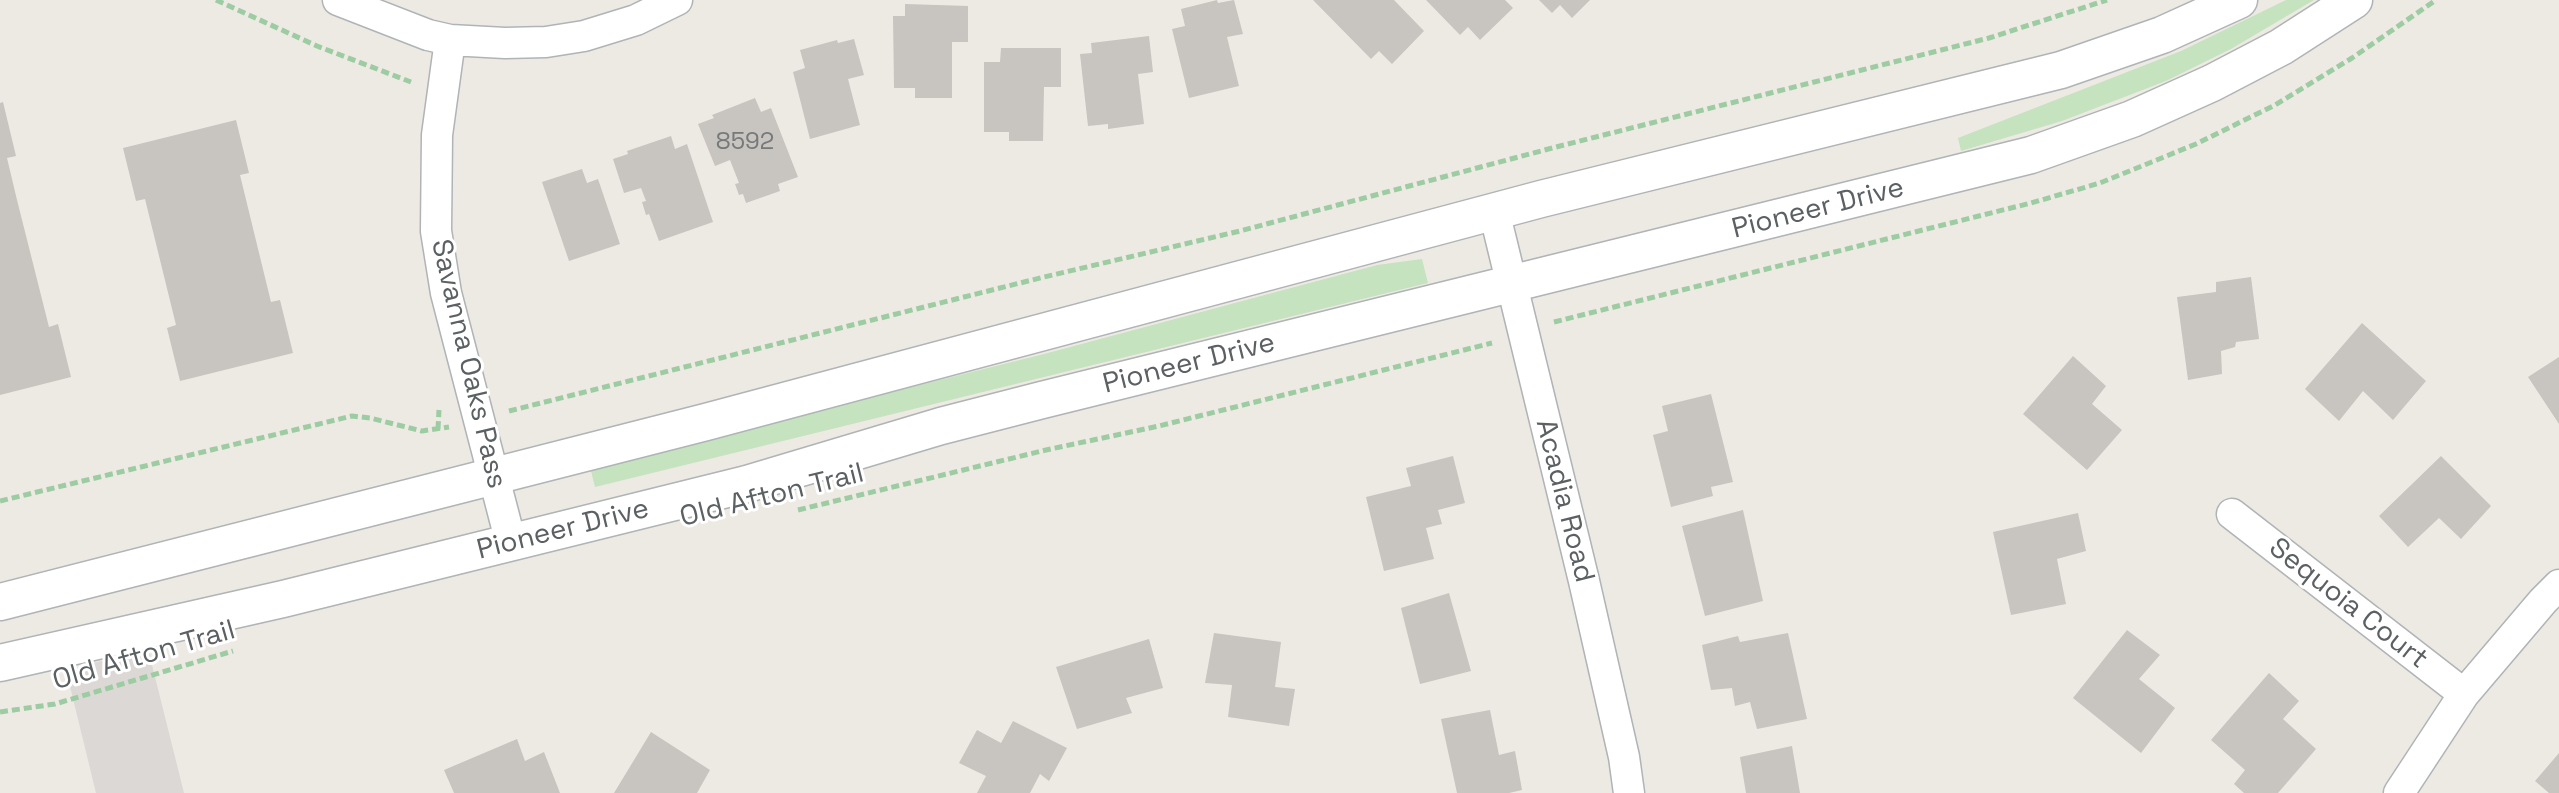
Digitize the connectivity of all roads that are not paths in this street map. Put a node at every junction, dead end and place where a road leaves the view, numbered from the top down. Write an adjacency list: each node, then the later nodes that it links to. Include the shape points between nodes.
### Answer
1 (338, 0): 5 (street)
2 (677, 0): 5 (street, via 619,26 567,39)
3 (2239, 0): 6 (street, via 2162,35 2070,67)
4 (2354, 0): 7 (street, Pioneer Drive, via 2212,83 2056,147)
5 (450, 40): 8 (street, Savanna Oaks Pass, via 437,135 436,231 446,293)
6 (1494, 211): 7 (street, Acadia Road); 8 (street)
7 (1512, 284): 10 (street, Pioneer Drive, via 941,426 747,484); 15 (street, Acadia Road)
8 (493, 476): 10 (street, Savanna Oaks Pass); 12 (street)
9 (2232, 514): 14 (street, Sequoia Court)
10 (511, 543): 13 (street, Pioneer Drive)
11 (2559, 585): 14 (street)
12 (0, 602)
13 (0, 663)
14 (2464, 694): 16 (street)
15 (1629, 793)
16 (2399, 793)

